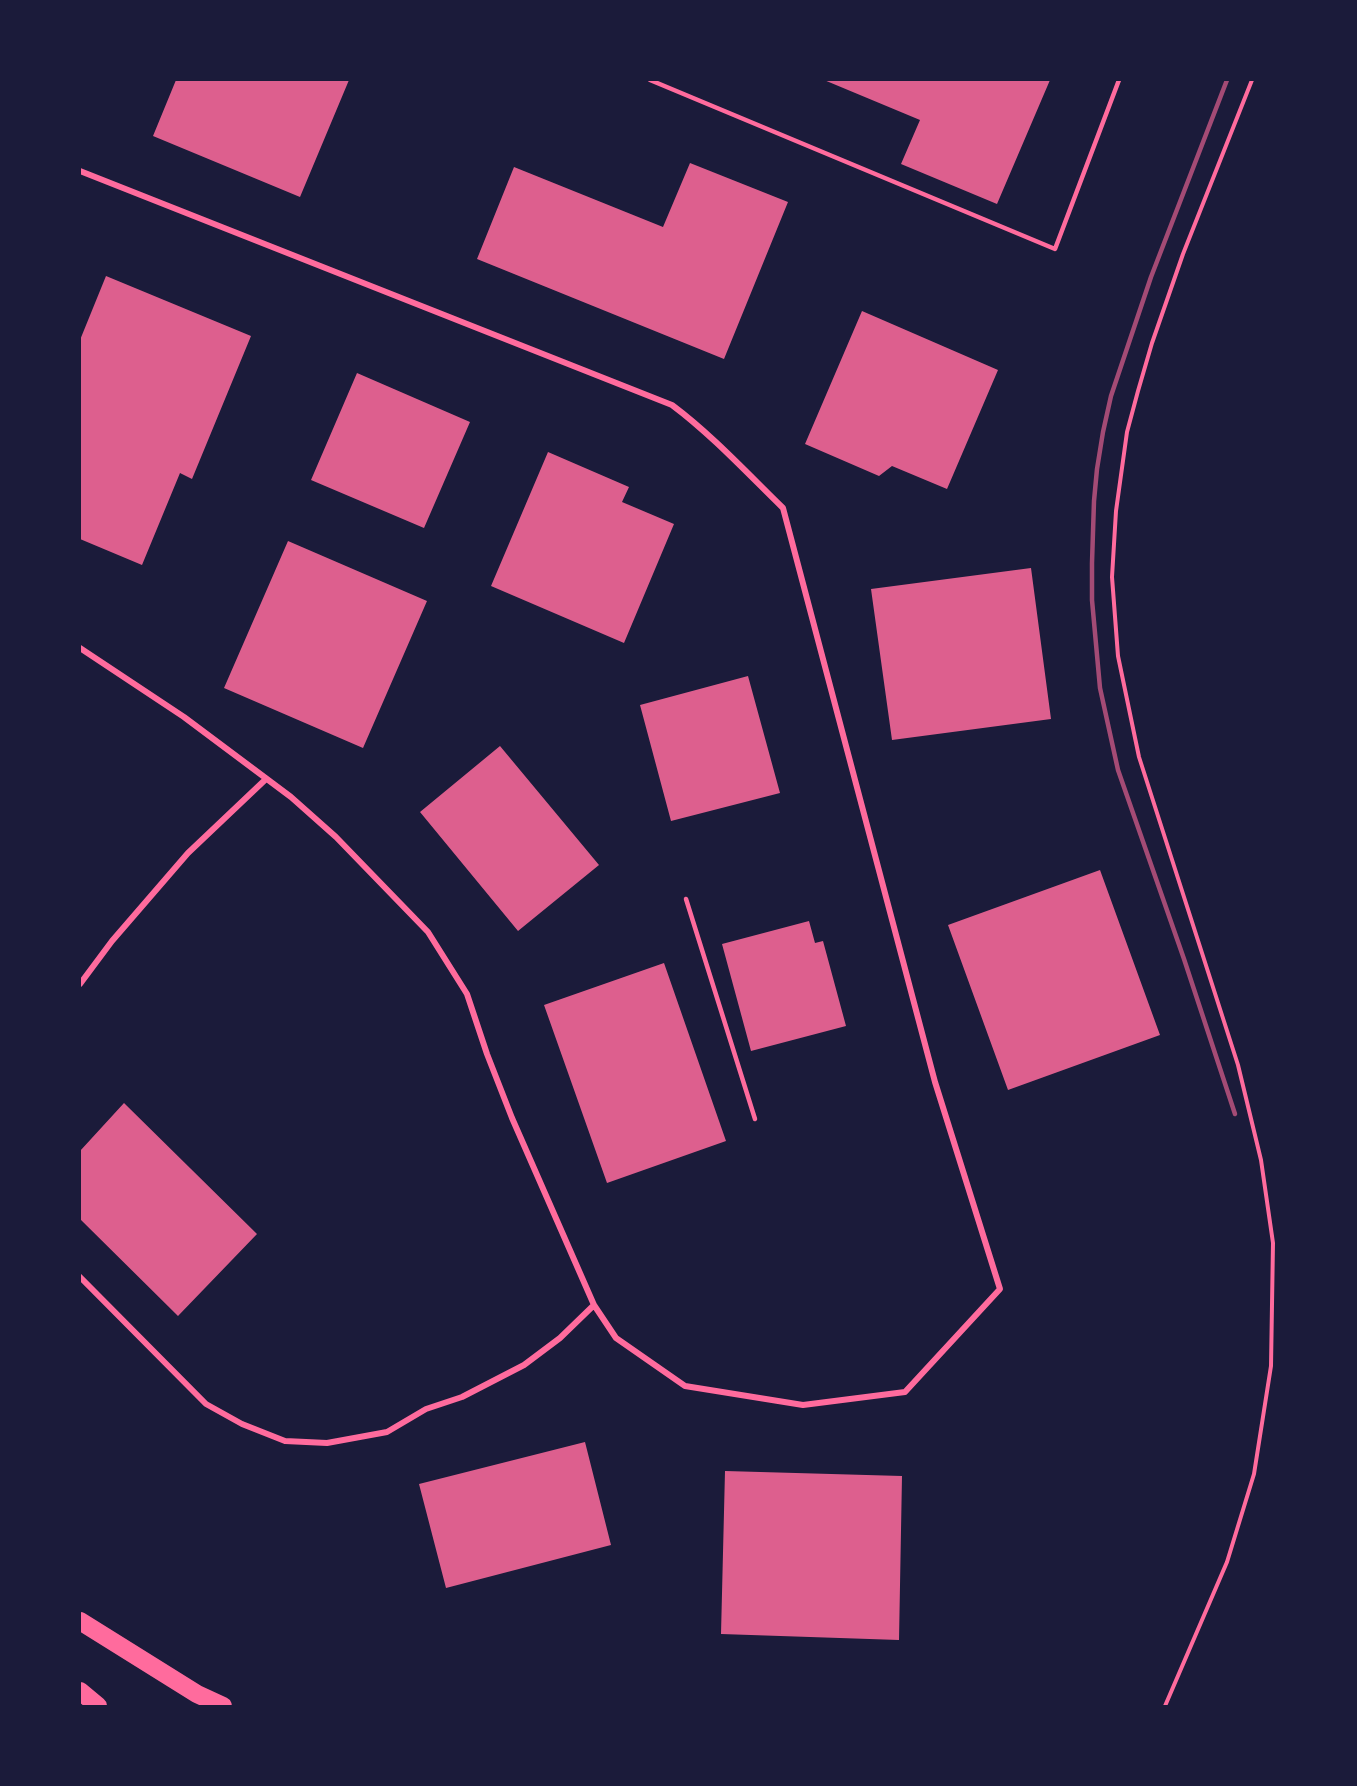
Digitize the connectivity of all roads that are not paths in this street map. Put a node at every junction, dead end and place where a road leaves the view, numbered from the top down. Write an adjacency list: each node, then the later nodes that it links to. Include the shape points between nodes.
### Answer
1 (650, 80): 2 (lane, via 1055,249)
2 (1119, 80)
3 (80, 171): 10 (street, via 672,405 701,426 783,508 935,1082 1000,1289 905,1392 803,1405 686,1386 616,1338)
4 (80, 648): 5 (street, via 184,717)
5 (266, 779): 7 (street, via 188,853); 10 (street, via 336,837 428,932 467,994 512,1118)
6 (686, 898): 8 (lane)
7 (80, 984)
8 (755, 1119)
9 (80, 1277): 10 (street, via 206,1404 242,1424 296,1442 327,1443 387,1432 426,1409 462,1397 524,1365)
10 (594, 1305)
11 (80, 1621): 14 (highway)
12 (80, 1691): 13 (highway)
13 (98, 1707)
14 (223, 1707)

